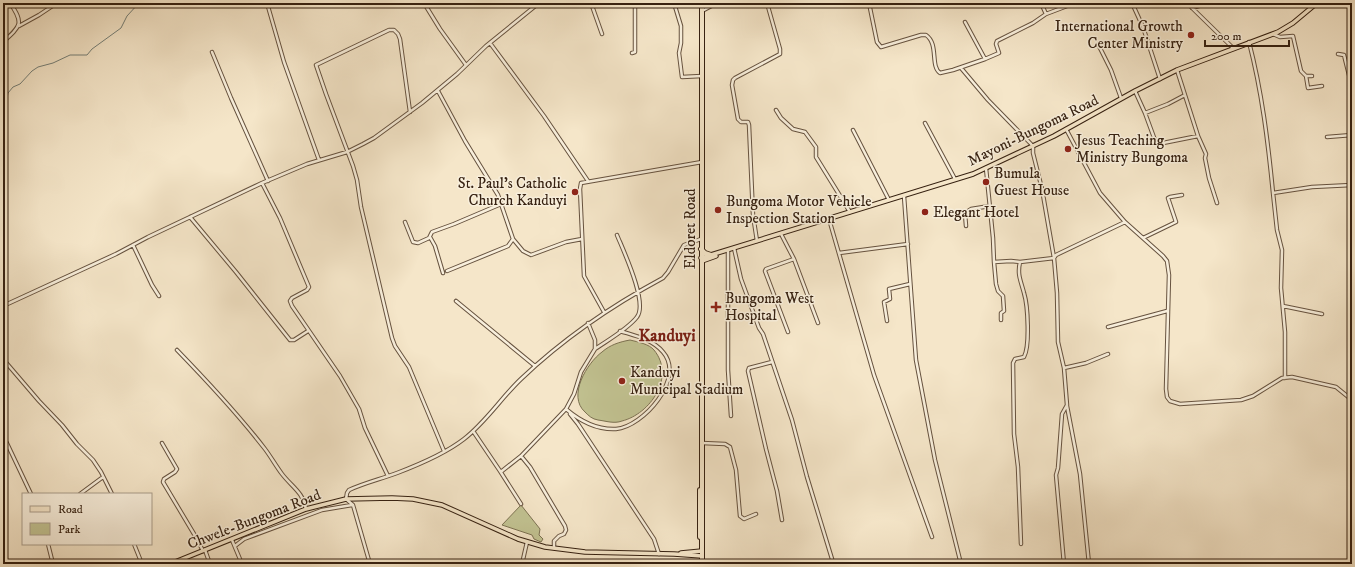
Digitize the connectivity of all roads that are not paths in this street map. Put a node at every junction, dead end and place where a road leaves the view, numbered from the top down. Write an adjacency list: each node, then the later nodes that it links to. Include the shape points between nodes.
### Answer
1 (10, 3): 23 (street, via 19,18)
2 (57, 3): 23 (street)
3 (267, 3): 59 (street, via 286,68)
4 (424, 3): 35 (street)
5 (539, 3): 28 (street)
6 (591, 3): 24 (street)
7 (635, 3): 32 (street, via 636,38 635,52)
8 (674, 3): 38 (street, via 682,26 679,53 682,77)
9 (702, 3): 20 (highway, Eldoret Road)
10 (717, 3): 20 (street)
11 (767, 3): 87 (street, via 780,54 735,78 732,85 738,119 741,122 748,122 749,125 753,215)
12 (869, 3): 36 (street, via 878,46 881,48 924,34 933,44 938,72)
13 (1041, 3): 21 (street)
14 (1075, 3): 21 (street)
15 (1132, 3): 41 (street)
16 (1187, 3): 19 (street)
17 (1209, 3): 19 (street)
18 (1318, 3): 25 (main road, Mayoni-Bungoma Road, via 1293,23)
19 (1192, 8): 30 (street)
20 (702, 12): 38 (highway, Eldoret Road)
21 (1046, 14): 34 (street, via 997,41 999,53)
22 (965, 22): 34 (street)
23 (19, 26): 26 (street)
24 (602, 34)
25 (1273, 34): 27 (main road, Mayoni-Bungoma Road); 39 (street, via 1280,37 1293,36 1301,71)
26 (3, 42)
27 (1249, 42): 30 (main road, Mayoni-Bungoma Road); 67 (street, via 1259,85)
28 (490, 43): 35 (street); 64 (street)
29 (1098, 44): 47 (street)
30 (1233, 48): 37 (main road, Mayoni-Bungoma Road)
31 (212, 52): 63 (street)
32 (632, 53)
33 (1338, 54): 43 (street, via 1344,55)
34 (985, 59): 36 (street)
35 (466, 65): 44 (street)
36 (961, 68): 57 (street)
37 (1177, 70): 41 (main road, Mayoni-Bungoma Road); 46 (street)
38 (702, 76): 60 (highway, Eldoret Road)
39 (1306, 76): 40 (street); 42 (street, via 1308,88)
40 (1312, 76)
41 (1160, 78): 45 (main road, Mayoni-Bungoma Road)
42 (1322, 86)
43 (1352, 87)
44 (438, 91): 49 (street); 72 (street)
45 (1135, 91): 47 (main road, Mayoni-Bungoma Road); 50 (street)
46 (1185, 95): 50 (street); 55 (street)
47 (1121, 98): 52 (main road, Mayoni-Bungoma Road)
48 (776, 110): 74 (street, via 793,129 805,132 815,144 816,157)
49 (410, 112): 58 (street, via 374,138); 58 (street, via 400,39 394,30 317,64 316,68)
50 (1145, 113): 55 (street, via 1157,144)
51 (925, 123): 62 (street)
52 (1066, 129): 57 (main road, Mayoni-Bungoma Road); 78 (street, via 1100,193)
53 (853, 130): 70 (street)
54 (1352, 135): 56 (street)
55 (1198, 136): 71 (street, via 1206,154 1209,178)
56 (1327, 137)
57 (1033, 146): 61 (main road, Mayoni-Bungoma Road); 96 (street)
58 (347, 152): 59 (street); 137 (street, via 357,180 392,338 409,367)
59 (319, 160): 63 (street)
60 (702, 162): 64 (street); 86 (highway, Eldoret Road)
61 (986, 168): 62 (main road, Mayoni-Bungoma Road); 73 (street)
62 (956, 180): 69 (main road, Mayoni-Bungoma Road)
63 (268, 181): 65 (street)
64 (588, 181): 85 (street, via 581,183 580,186)
65 (262, 183): 75 (street); 117 (street, via 278,212 309,287 290,301)
66 (1352, 185): 67 (street, via 1312,187)
67 (1273, 193): 108 (street, via 1282,250)
68 (1182, 195): 83 (street, via 1168,198 1176,222)
69 (904, 196): 70 (main road, Mayoni-Bungoma Road); 88 (street)
70 (889, 200): 74 (main road, Mayoni-Bungoma Road)
71 (1217, 203)
72 (501, 204): 82 (street, via 432,232); 84 (street)
73 (990, 206): 79 (street, via 965,212); 99 (street)
74 (850, 212): 76 (main road, Mayoni-Bungoma Road)
75 (190, 217): 89 (street); 117 (street, via 290,340)
76 (829, 219): 80 (main road, Mayoni-Bungoma Road); 94 (street)
77 (405, 222): 82 (street, via 414,243)
78 (1125, 222): 83 (street); 96 (street)
79 (966, 226)
80 (781, 234): 87 (main road, Mayoni-Bungoma Road); 98 (street)
81 (618, 235): 104 (street)
82 (430, 236): 102 (street)
83 (1143, 238): 109 (street, via 1166,261 1169,275)
84 (513, 239): 85 (street, via 523,251 531,255); 101 (street, via 508,246)
85 (582, 239): 110 (street, via 584,276)
86 (701, 239): 91 (highway, Eldoret Road); 104 (street, via 684,245 663,278)
87 (757, 241): 90 (main road, Mayoni-Bungoma Road)
88 (908, 244): 94 (street); 103 (street)
89 (133, 245): 105 (street); 107 (street)
90 (734, 248): 92 (main road, Mayoni-Bungoma Road); 124 (street, via 743,286)
91 (701, 249): 95 (highway); 97 (highway, Eldoret Road)
92 (728, 251): 93 (main road, Mayoni-Bungoma Road); 132 (street, via 728,370)
93 (723, 252): 95 (main road); 97 (main road)
94 (839, 253): 153 (street, via 874,376)
95 (711, 255): 97 (main road)
96 (1054, 258): 100 (street); 126 (street, via 1058,342)
97 (702, 260): 136 (highway, Eldoret Road)
98 (794, 260): 115 (street); 119 (street, via 765,271)
99 (994, 262): 100 (street); 113 (street, via 996,284 1003,301 1004,311 1001,313)
100 (1020, 262): 156 (street, via 1019,278 1026,300 1028,349 1024,357 1015,359 1013,363 1014,434)
101 (447, 271)
102 (443, 273)
103 (910, 284): 112 (street, via 889,289 890,299 884,302); 173 (street, via 916,360 935,460)
104 (638, 291): 110 (street); 118 (street, via 640,312)
105 (159, 296)
106 (456, 301): 125 (street)
107 (3, 306)
108 (1282, 306): 111 (street); 127 (street)
109 (1167, 311): 116 (street); 127 (street, via 1166,389 1170,401 1180,404 1241,400)
110 (604, 312): 114 (street)
111 (1322, 314)
112 (887, 320)
113 (1001, 320)
114 (588, 323): 120 (street, via 595,340); 125 (street)
115 (818, 323)
116 (1108, 327)
117 (308, 331): 140 (street, via 340,376 359,409 365,428)
118 (620, 331): 120 (street); 131 (street, via 646,339 667,358 670,374 661,397 636,420 617,428 604,428 584,422)
119 (788, 332)
120 (595, 349): 131 (street, via 581,372)
121 (177, 350): 148 (street, via 214,388 265,449 283,475 302,495)
122 (1108, 354): 126 (street)
123 (3, 359): 141 (street, via 93,460)
124 (772, 362): 150 (street, via 749,368 748,371); 164 (street, via 792,420)
125 (535, 366): 133 (street)
126 (1064, 368): 130 (street)
127 (1285, 378): 129 (street, via 1292,377 1330,385)
128 (1352, 385): 129 (street)
129 (1351, 399)
130 (1067, 405): 174 (street, via 1062,414 1056,475); 175 (street, via 1080,474)
131 (566, 409): 138 (street); 162 (street, via 654,539)
132 (731, 416)
133 (473, 431): 137 (street, via 463,440); 139 (street)
134 (3, 435): 142 (street)
135 (162, 443): 161 (street, via 177,469 163,481)
136 (701, 443): 149 (street, via 725,444 730,447 736,470 740,516 744,519); 163 (highway, Eldoret Road)
137 (444, 450): 140 (street)
138 (521, 456): 139 (street); 160 (street, via 565,526 564,534 554,541)
139 (500, 471): 146 (street)
140 (388, 476): 145 (street, via 349,490)
141 (103, 477): 143 (street); 144 (street)
142 (31, 493)
143 (81, 493)
144 (111, 493)
145 (346, 499): 147 (street); 148 (main road, Chwele-Bungoma Road); 155 (main road, Chwele-Bungoma Road, via 392,498 432,502)
146 (520, 504)
147 (353, 505): 152 (street, via 322,510); 170 (street)
148 (306, 509): 151 (main road, Chwele-Bungoma Road)
149 (756, 514)
150 (782, 520)
151 (262, 527): 152 (street); 154 (main road, Chwele-Bungoma Road)
152 (264, 532): 159 (street, via 244,539)
153 (932, 537)
154 (232, 540): 159 (street); 161 (main road, Chwele-Bungoma Road)
155 (527, 542): 160 (main road, Chwele-Bungoma Road); 171 (street)
156 (1021, 544)
157 (48, 545): 165 (street)
158 (134, 545): 166 (street)
159 (235, 546): 169 (street)
160 (554, 549): 162 (main road, Chwele-Bungoma Road)
161 (204, 551): 167 (main road, Chwele-Bungoma Road); 168 (street)
162 (659, 554): 163 (main road, Chwele-Bungoma Road)
163 (701, 554): 172 (highway, Eldoret Road)
164 (832, 559)
165 (53, 564)
166 (142, 564)
167 (170, 564)
168 (210, 564)
169 (242, 564)
170 (370, 564)
171 (522, 564)
172 (701, 564)
173 (961, 564)
174 (1064, 564)
175 (1088, 564)

